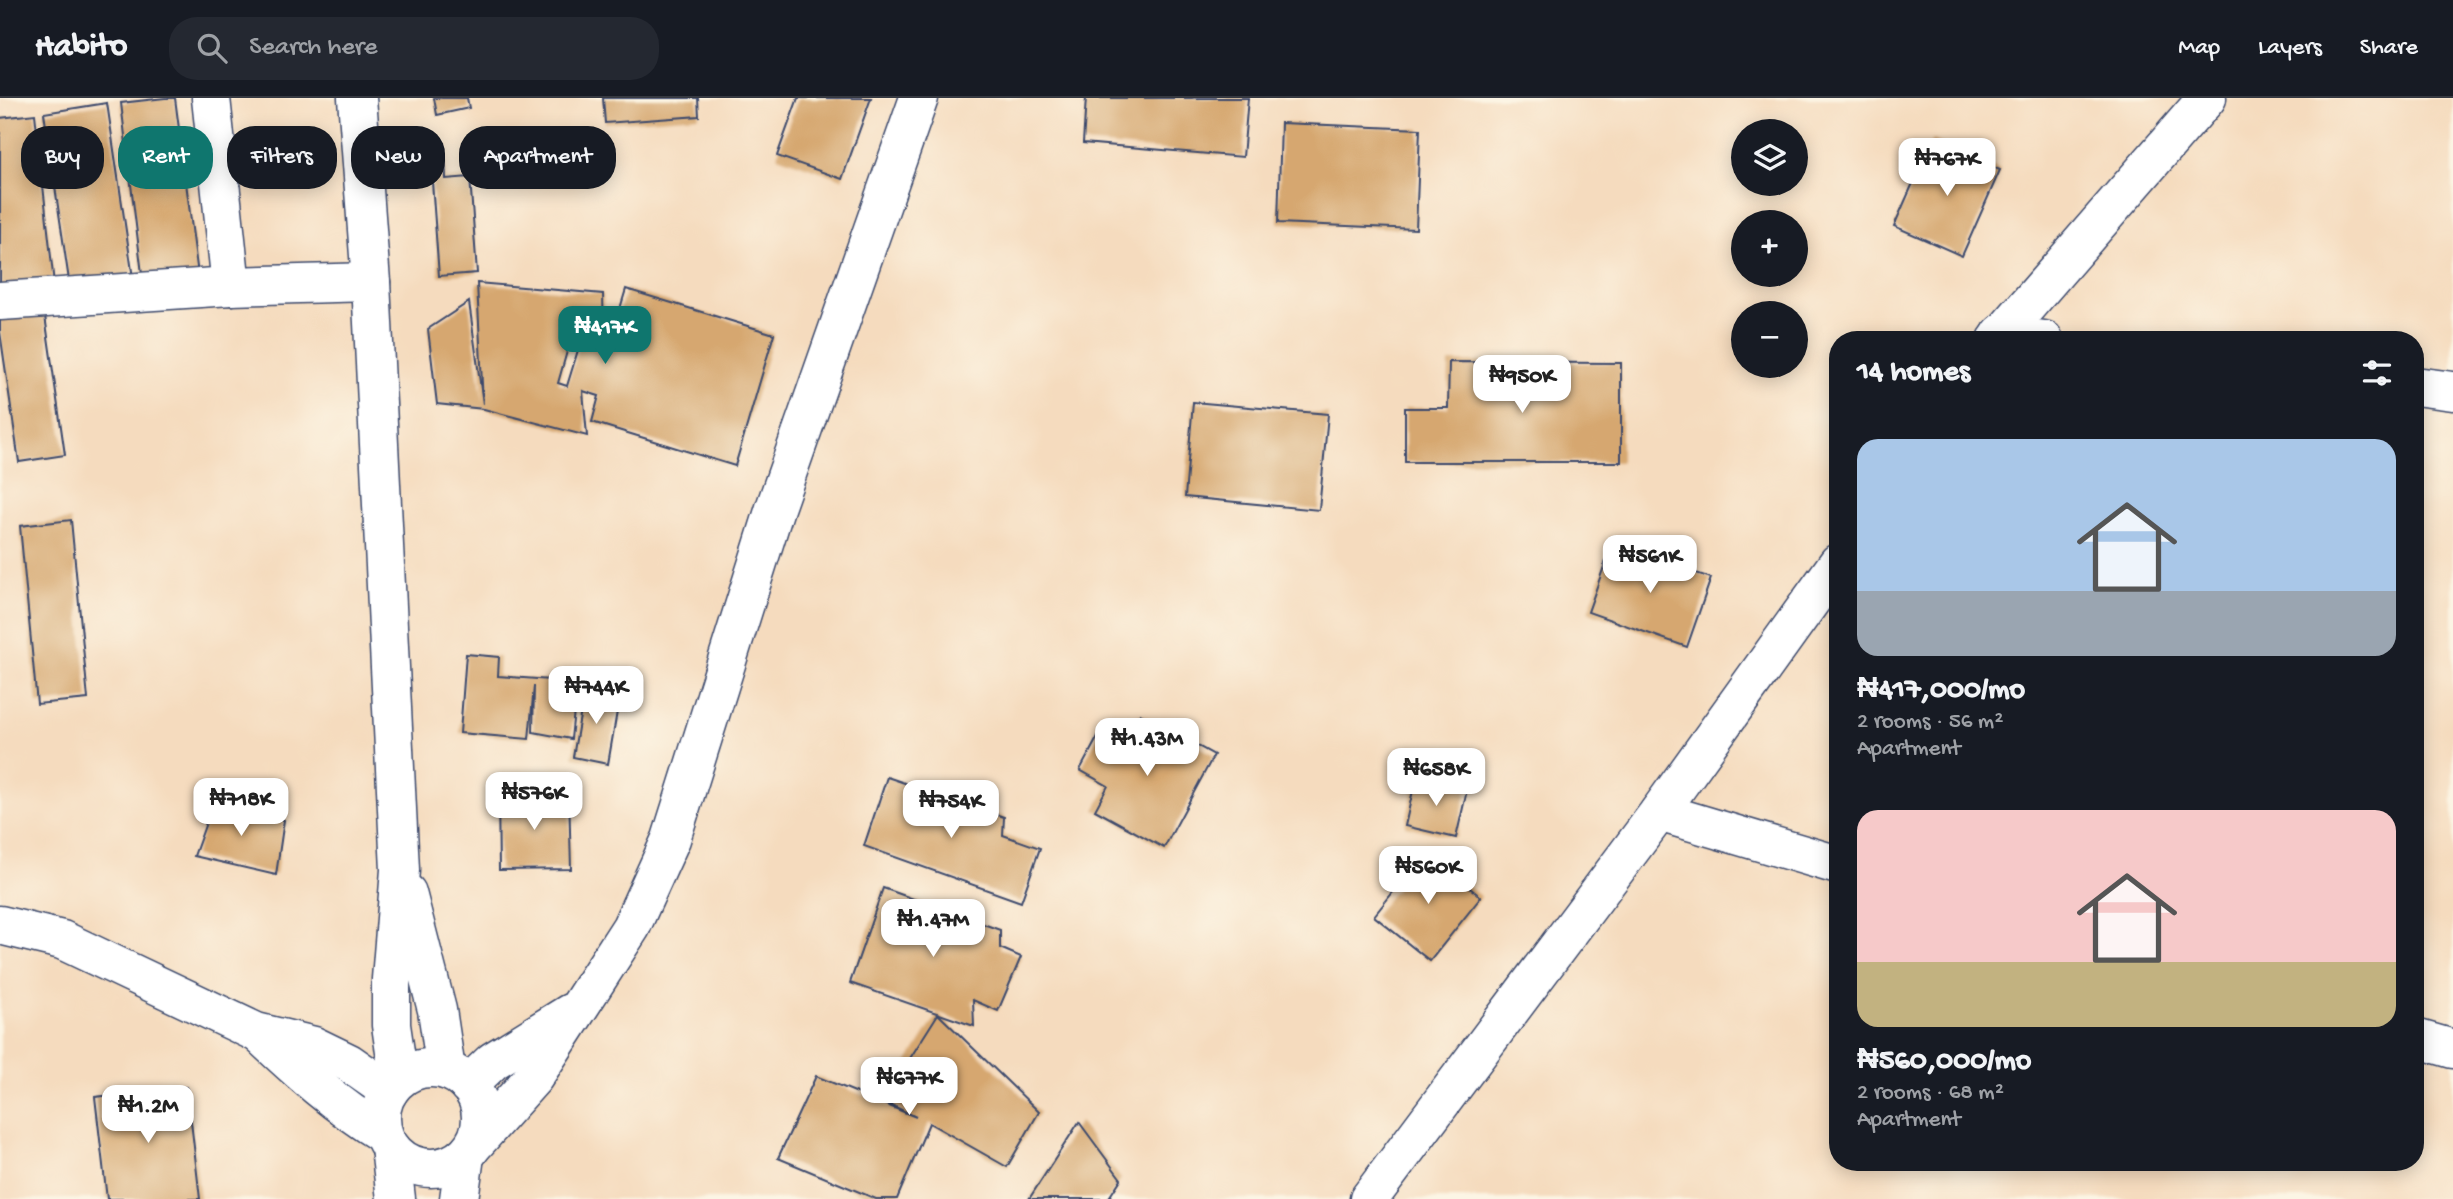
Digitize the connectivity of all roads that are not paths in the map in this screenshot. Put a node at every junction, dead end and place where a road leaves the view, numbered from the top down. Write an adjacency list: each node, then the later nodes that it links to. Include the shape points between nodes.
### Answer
1 (211, 98): 6 (main road)
2 (357, 98): 5 (main road)
3 (919, 98): 16 (main road, via 775,508 671,839 631,927)
4 (2207, 98): 8 (main road)
5 (371, 282): 6 (main road); 14 (main road)
6 (231, 286): 7 (main road)
7 (0, 301)
8 (2004, 331)
9 (2424, 387): 10 (main road)
10 (2453, 391)
11 (1829, 576): 12 (main road)
12 (1659, 812): 13 (main road); 26 (main road)
13 (1829, 862)
14 (400, 870): 20 (main road); 21 (main road, via 391,979)
15 (0, 925): 17 (main road, via 62,940)
16 (580, 1006): 20 (main road, via 493,1062); 23 (main road, via 534,1077)
17 (256, 1032): 21 (main road, via 314,1046); 22 (main road, via 316,1087)
18 (2424, 1041): 19 (main road)
19 (2453, 1049)
20 (457, 1078): 21 (main road, via 429,1068 413,1070); 23 (main road, via 480,1107 481,1125)
21 (394, 1085): 22 (main road, via 383,1104)
22 (386, 1141): 23 (main road, via 402,1160 434,1169 451,1165); 24 (main road)
23 (470, 1149): 25 (main road)
24 (396, 1199)
25 (459, 1199)
26 (1369, 1199)

